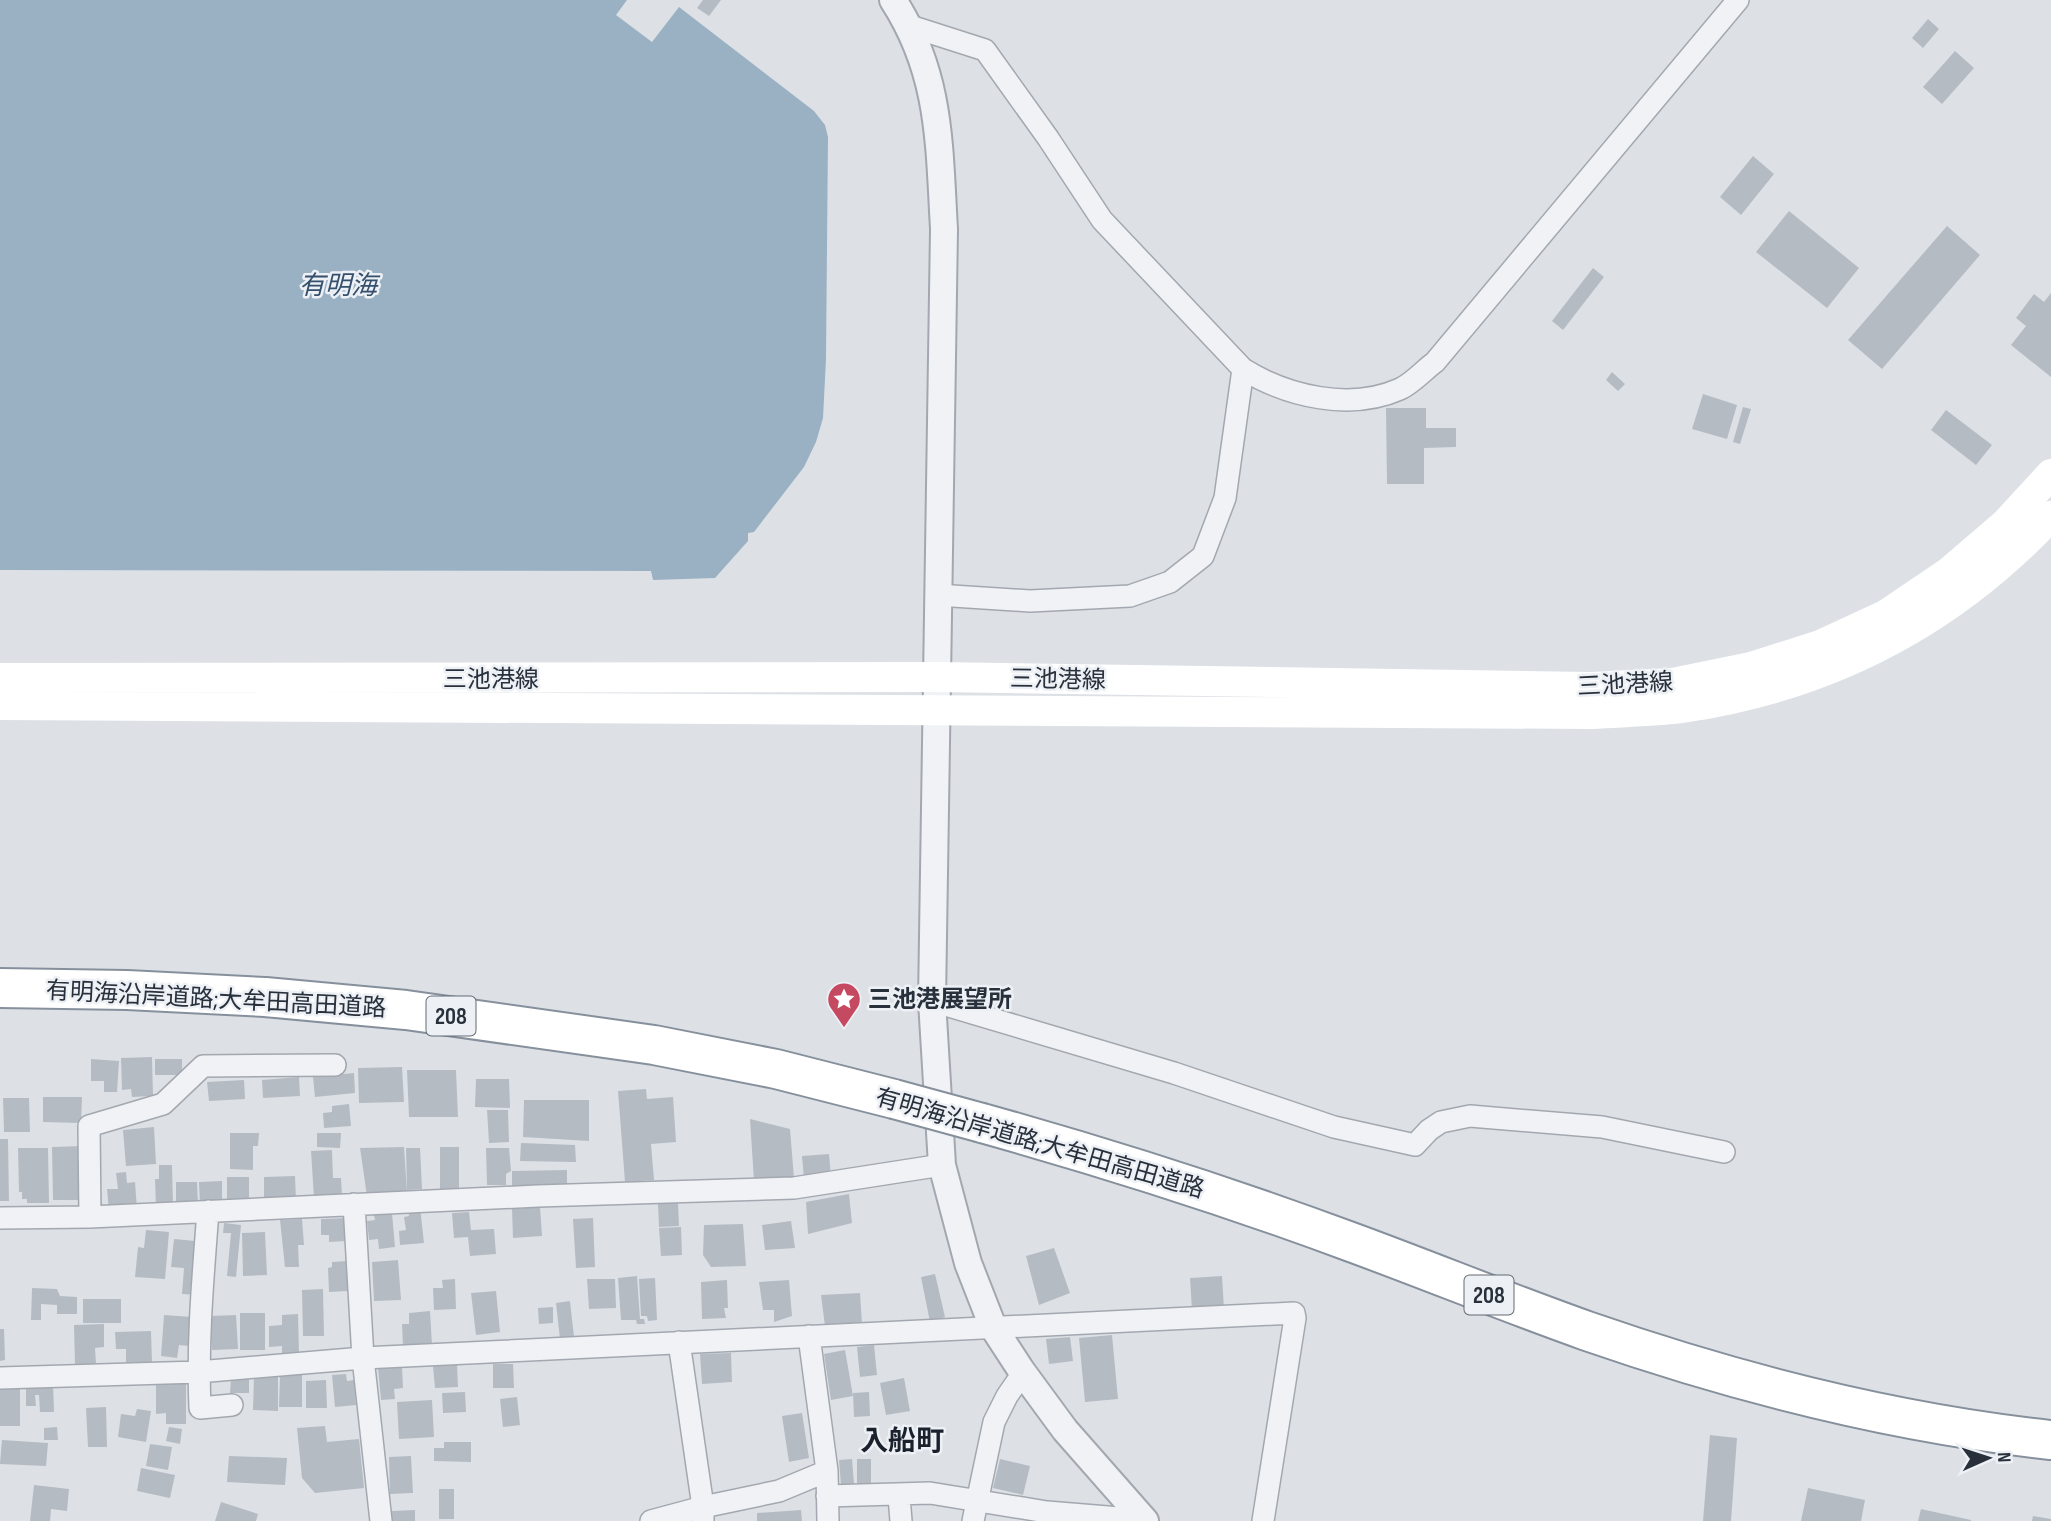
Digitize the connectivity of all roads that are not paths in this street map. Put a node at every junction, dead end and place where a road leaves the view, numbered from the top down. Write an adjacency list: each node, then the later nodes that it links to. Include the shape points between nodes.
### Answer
1 (893, 0): 3 (street)
2 (1738, 0): 4 (street, via 1435,362 1403,388 1334,401 1259,379)
3 (910, 26): 4 (street, via 985,50 1102,220); 7 (street, via 938,121 944,229)
4 (1244, 369): 7 (street, via 1226,498 1203,556 1170,582 1130,596 1030,601)
5 (2051, 474): 8 (main road, 三池港線, via 2005,524 1959,564 1886,614 1820,645 1751,667 1673,683 1591,687)
6 (2051, 516): 11 (main road, 三池港線, via 1959,600 1897,639 1829,670 1757,694 1680,708 1592,714)
7 (937, 595): 8 (street)
8 (937, 677): 9 (main road, 三池港線); 11 (street)
9 (0, 678)
10 (0, 705): 11 (main road, 三池港線)
11 (937, 709): 13 (street)
12 (0, 988): 29 (highway, 有明海沿岸道路;大牟田高田道路 / 208, bridge, via 265,997 406,1010 654,1045 776,1069 1108,1159 1231,1199 1590,1332 1727,1374 1865,1411)
13 (932, 1001): 15 (street, via 1174,1073 1334,1127 1415,1145 1441,1122 1470,1116 1602,1127); 16 (street)
14 (335, 1065): 19 (street, via 203,1066 163,1104 89,1126)
15 (1724, 1152)
16 (942, 1165): 17 (street, via 794,1188); 21 (street, via 968,1263)
17 (354, 1204): 18 (street); 24 (street)
18 (208, 1211): 19 (street); 25 (street)
19 (90, 1217): 20 (street)
20 (0, 1218)
21 (993, 1327): 22 (street); 26 (street); 41 (street, via 1294,1313)
22 (809, 1336): 23 (street); 30 (street)
23 (680, 1342): 24 (street); 34 (street)
24 (363, 1358): 25 (street); 35 (street)
25 (198, 1372): 27 (street); 28 (street, via 200,1408)
26 (1023, 1373): 33 (street, via 994,1422); 40 (street, via 1065,1430)
27 (0, 1378)
28 (232, 1405)
29 (2051, 1443)
30 (827, 1471): 31 (street); 34 (street)
31 (827, 1496): 32 (street); 37 (street)
32 (899, 1496): 33 (street, via 930,1493); 38 (street)
33 (978, 1500): 39 (street); 40 (street)
34 (703, 1514): 36 (street)
35 (381, 1521)
36 (651, 1521)
37 (828, 1521)
38 (901, 1521)
39 (973, 1521)
40 (1144, 1521)
41 (1263, 1521)

